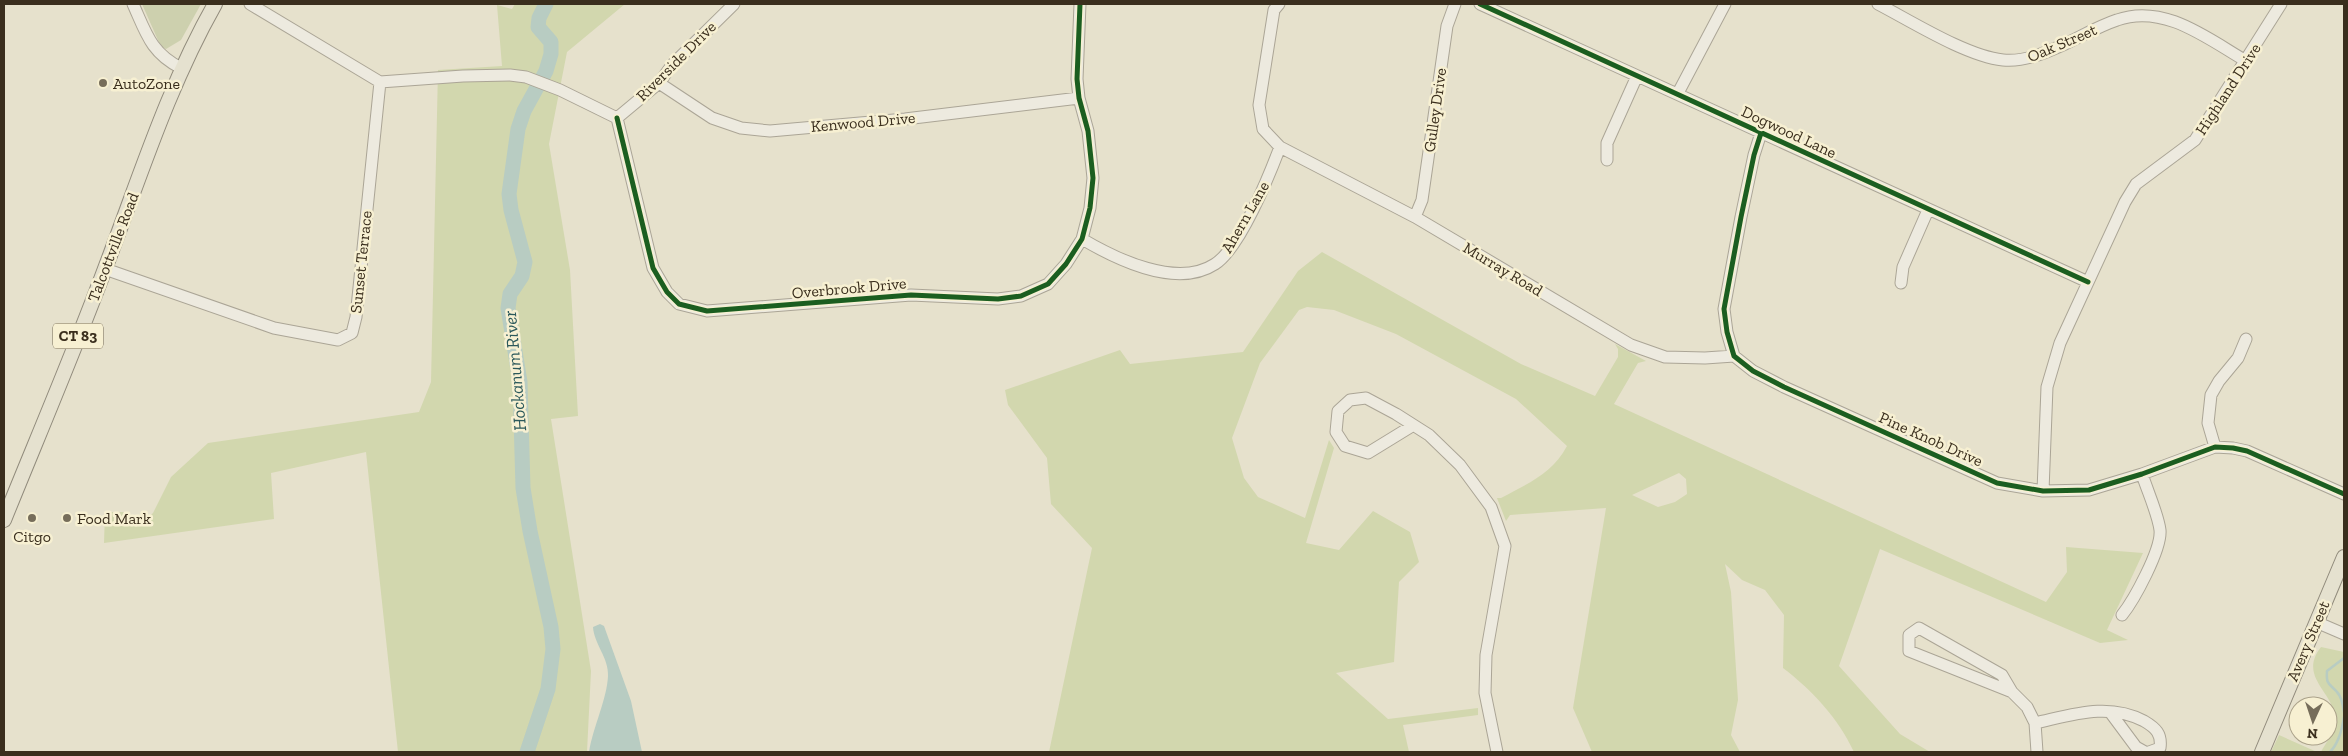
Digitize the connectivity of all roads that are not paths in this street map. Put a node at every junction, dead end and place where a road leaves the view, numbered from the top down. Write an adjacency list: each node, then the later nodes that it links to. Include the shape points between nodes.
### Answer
1 (133, 4): 13 (street, via 151,44 165,60)
2 (215, 4): 13 (main road, Talcottville Road / CT 83)
3 (250, 4): 15 (street)
4 (734, 4): 16 (street, Riverside Drive, via 672,65)
5 (1080, 4): 18 (street)
6 (1279, 4): 21 (street, via 1274,10 1259,105 1263,129)
7 (1455, 4): 24 (street, Gulley Drive, via 1447,26 1422,200)
8 (1480, 4): 14 (street, Dogwood Lane)
9 (1725, 4): 17 (street)
10 (1878, 4): 12 (street, Oak Street, via 1981,55 2002,60 2020,60 2044,54 2117,19 2153,16 2176,21)
11 (2282, 4): 12 (street, Highland Drive)
12 (2246, 61): 27 (street, Highland Drive, via 2195,140 2136,184)
13 (181, 68): 26 (main road, Talcottville Road / CT 83)
14 (1637, 76): 17 (street, Dogwood Lane); 22 (street, via 1607,143)
15 (380, 82): 19 (street, via 510,75 526,77); 26 (street, Sunset Terrace, via 352,333 338,340 274,328)
16 (659, 83): 18 (street, Kenwood Drive, via 712,118 740,128 770,131); 19 (street, Riverside Drive)
17 (1678, 93): 20 (street, Dogwood Lane)
18 (1079, 98): 25 (street, Overbrook Drive, via 1088,131 1093,178)
19 (617, 118): 25 (street, Overbrook Drive, via 654,268 667,292 679,304 707,311 911,295 998,299 1021,296 1048,284)
20 (1761, 133): 23 (street, Dogwood Lane); 30 (street, via 1724,309 1726,332)
21 (1280, 147): 24 (street, Murray Road); 25 (street, Ahern Lane, via 1246,222 1228,252 1215,264 1193,273 1161,273 1101,250)
22 (1607, 160)
23 (1928, 210): 27 (street, Dogwood Lane); 28 (street, via 1903,268)
24 (1415, 217): 30 (street, Murray Road, via 1631,345 1665,357)
25 (1082, 239)
26 (105, 269): 36 (main road, Talcottville Road / CT 83)
27 (2088, 282): 34 (street, Highland Drive, via 2060,343 2046,387)
28 (1901, 283)
29 (2246, 339): 32 (street, via 2238,358 2218,381 2211,395 2208,424)
30 (1734, 356): 34 (street, Pine Knob Drive, via 1784,387 1997,483)
31 (1412, 426): 31 (street, via 1366,398 1350,400 1338,411 1336,432 1345,446 1368,453); 44 (street, via 1428,435 1460,464 1491,507 1505,546 1486,655 1485,693)
32 (2215, 447): 33 (street, Pine Knob Drive); 35 (street, Pine Knob Drive, via 2247,451)
33 (2142, 474): 34 (street, Pine Knob Drive, via 2089,490); 38 (street, via 2160,530 2158,544 2134,600)
34 (2043, 491)
35 (2344, 494)
36 (4, 520)
37 (2344, 557): 39 (main road, Avery Street)
38 (2122, 615)
39 (2316, 622): 40 (street); 48 (main road, Avery Street)
40 (2344, 634)
41 (2012, 692): 41 (street, via 1909,651 1909,635 1919,628 1932,635 2002,675); 43 (street)
42 (2110, 712): 43 (street, via 2078,712); 46 (street, via 2136,747); 47 (street, via 2131,714 2156,727 2161,739 2160,748)
43 (2035, 723): 45 (street)
44 (1497, 752)
45 (2037, 752)
46 (2145, 752)
47 (2149, 752)
48 (2262, 752)

